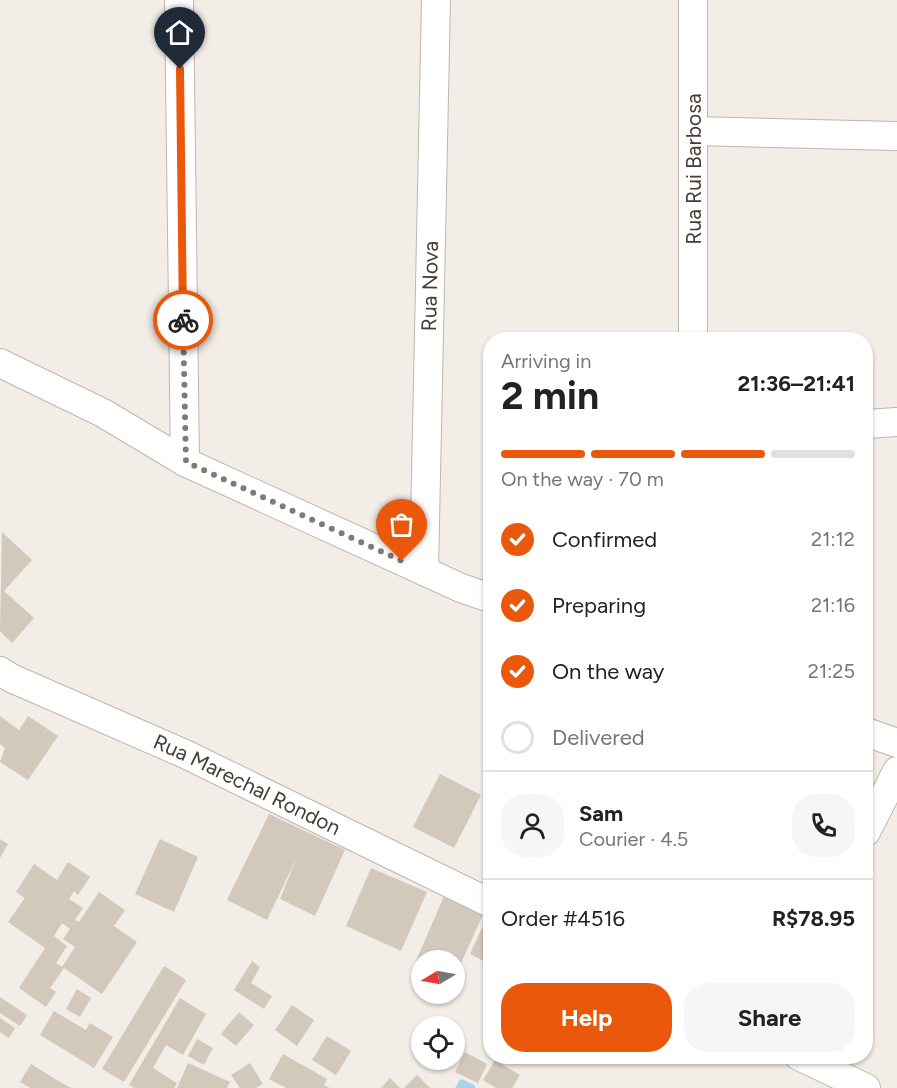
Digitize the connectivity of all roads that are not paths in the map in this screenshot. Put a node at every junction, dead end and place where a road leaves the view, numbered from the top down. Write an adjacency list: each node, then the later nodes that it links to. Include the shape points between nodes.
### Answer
1 (179, 0): 10 (street)
2 (436, 0): 11 (street, Rua Nova)
3 (693, 0): 4 (street, Rua Rui Barbosa)
4 (694, 131): 5 (street); 6 (street, Rua Rui Barbosa)
5 (897, 136)
6 (693, 332)
7 (0, 363): 10 (street, via 103,413)
8 (897, 422): 9 (street)
9 (873, 424)
10 (186, 462): 11 (street)
11 (424, 571): 12 (street)
12 (483, 595)
13 (0, 671): 18 (street, Rua Marechal Rondon, via 185,754)
14 (873, 734): 15 (street)
15 (897, 743)
16 (897, 771): 17 (street)
17 (873, 818)
18 (483, 900)
19 (816, 1064): 20 (street)
20 (866, 1088)

